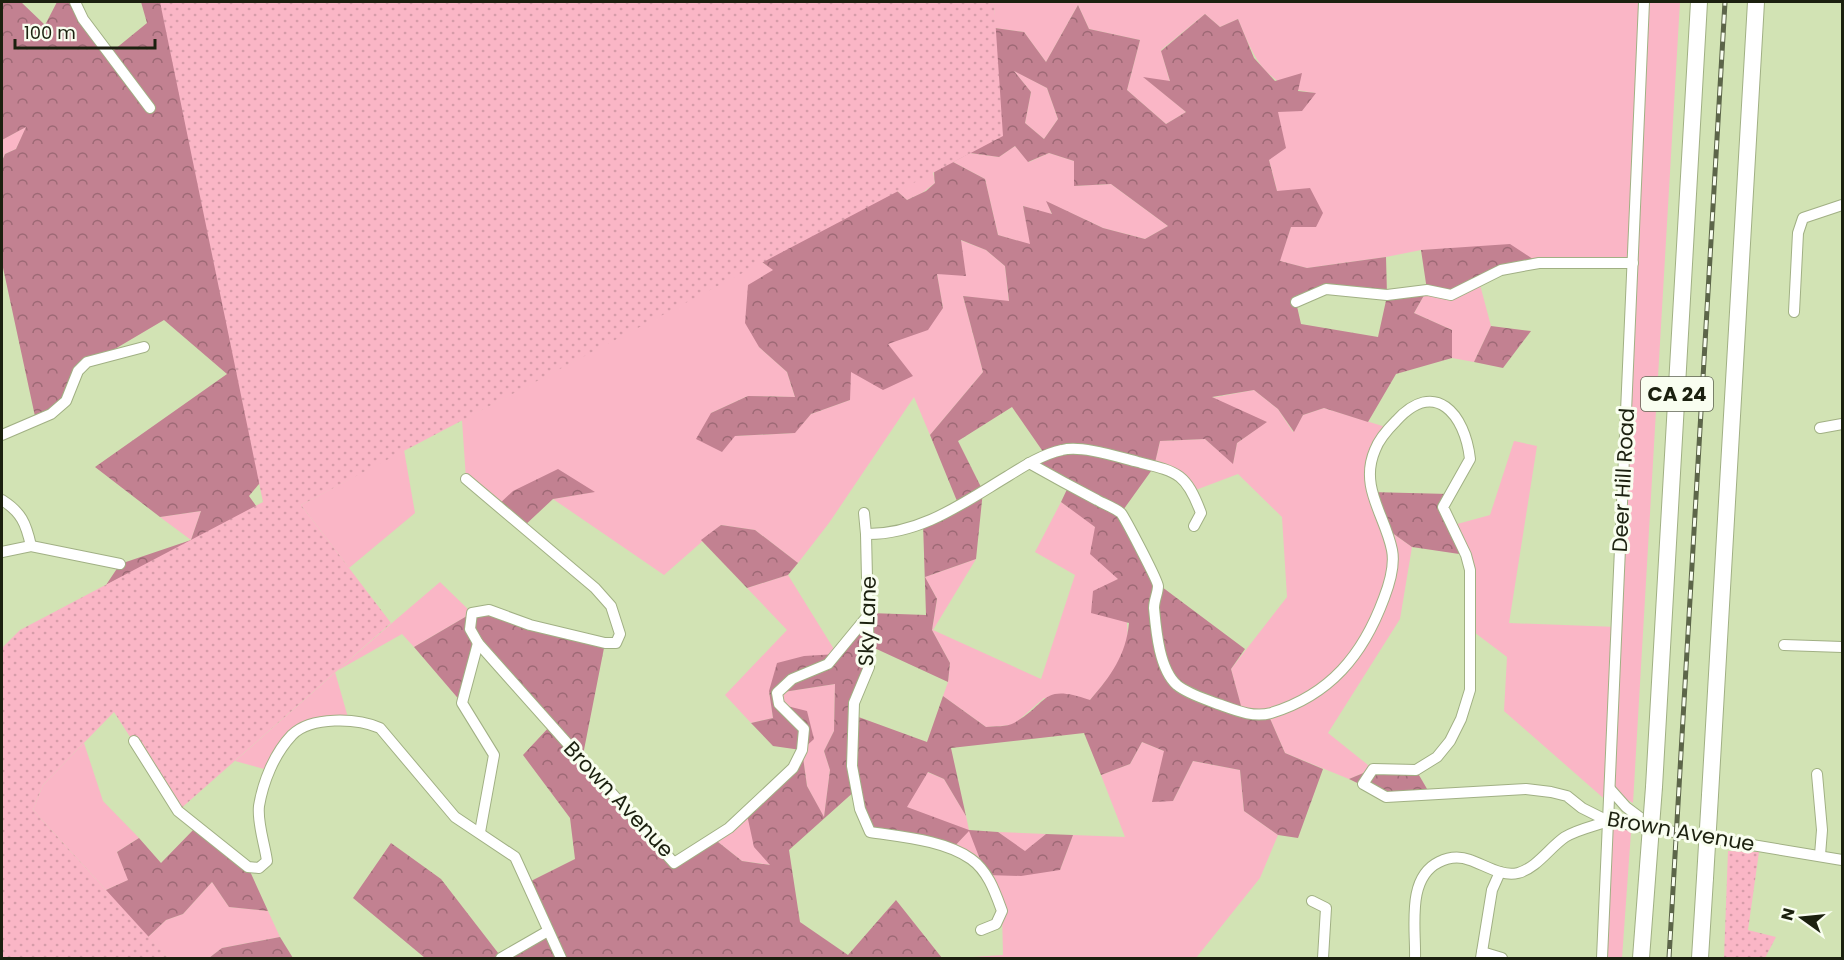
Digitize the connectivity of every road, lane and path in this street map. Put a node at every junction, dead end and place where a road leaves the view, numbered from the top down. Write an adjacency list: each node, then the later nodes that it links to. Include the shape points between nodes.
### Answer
1 (75, 2): 5 (street, via 83,19)
2 (1644, 2): 7 (street, Deer Hill Road)
3 (1699, 2): 47 (highway, CA 24, bridge)
4 (1755, 2): 39 (highway, CA 24, bridge)
5 (150, 108)
6 (1842, 205): 9 (street, via 1803,218 1798,234)
7 (1633, 263): 8 (street, via 1539,263 1502,270 1451,295 1428,290 1387,295 1326,289); 29 (street, Deer Hill Road)
8 (1296, 302)
9 (1794, 312)
10 (144, 346): 13 (street, via 87,362 78,371 66,401 36,422)
11 (1842, 424): 12 (street)
12 (1820, 428)
13 (2, 435)
14 (1029, 463): 18 (street, via 1063,449 1100,453 1176,472 1193,491 1201,513); 19 (street, via 944,515 887,535); 30 (street, Brown Avenue, via 1121,513 1158,584 1154,606 1163,660 1178,685 1243,714 1268,714 1331,682 1357,655 1389,583 1393,551 1370,492 1375,449 1408,408 1420,401 1442,404 1463,428 1470,459 1443,507 1470,570 1470,690 1461,719 1437,756 1416,770 1372,769 1363,784 1386,797 1526,789 1551,792 1567,796)
15 (466, 479): 24 (street, via 595,588 610,606 621,633 616,643 605,643 530,625 489,610 472,613 470,618 470,629)
16 (2, 500): 20 (street, via 19,512 26,523)
17 (864, 513): 19 (street, Sky Lane)
18 (1194, 526)
19 (866, 534): 23 (street, Sky Lane)
20 (31, 546): 21 (street); 22 (street)
21 (2, 552)
22 (120, 564)
23 (870, 612): 24 (street, Brown Avenue, via 828,664 792,679 777,693 779,704 804,729 802,750 793,768 729,828 674,863); 37 (street, Sky Lane, via 869,666 854,703 852,766 860,809 870,832 908,838 971,859 986,875 1002,911 996,924)
24 (478, 643): 32 (street, via 462,703 494,755)
25 (1784, 645): 26 (street)
26 (1842, 647)
27 (134, 741): 32 (street, via 178,811 248,867 259,868 267,861 259,808 268,770 292,734 324,721 363,721 380,728 455,817)
28 (1817, 774): 33 (street)
29 (1610, 789): 30 (street, Deer Hill Road); 31 (street, via 1626,807)
30 (1608, 821): 31 (street, Brown Avenue); 35 (street, via 1567,836 1518,873); 46 (street, Deer Hill Road)
31 (1653, 826): 33 (street, Brown Avenue)
32 (480, 832): 38 (street, via 515,857)
33 (1820, 855): 34 (street, Brown Avenue)
34 (1842, 860)
35 (1500, 872): 40 (street, via 1492,890); 44 (street, via 1462,857 1446,859 1423,874 1417,886)
36 (1312, 901): 43 (street, via 1326,908)
37 (981, 930)
38 (548, 931): 41 (street); 42 (street)
39 (1703, 954)
40 (1481, 955): 45 (street)
41 (501, 958)
42 (561, 958)
43 (1323, 958)
44 (1414, 958)
45 (1502, 958)
46 (1602, 958)
47 (1641, 958)

